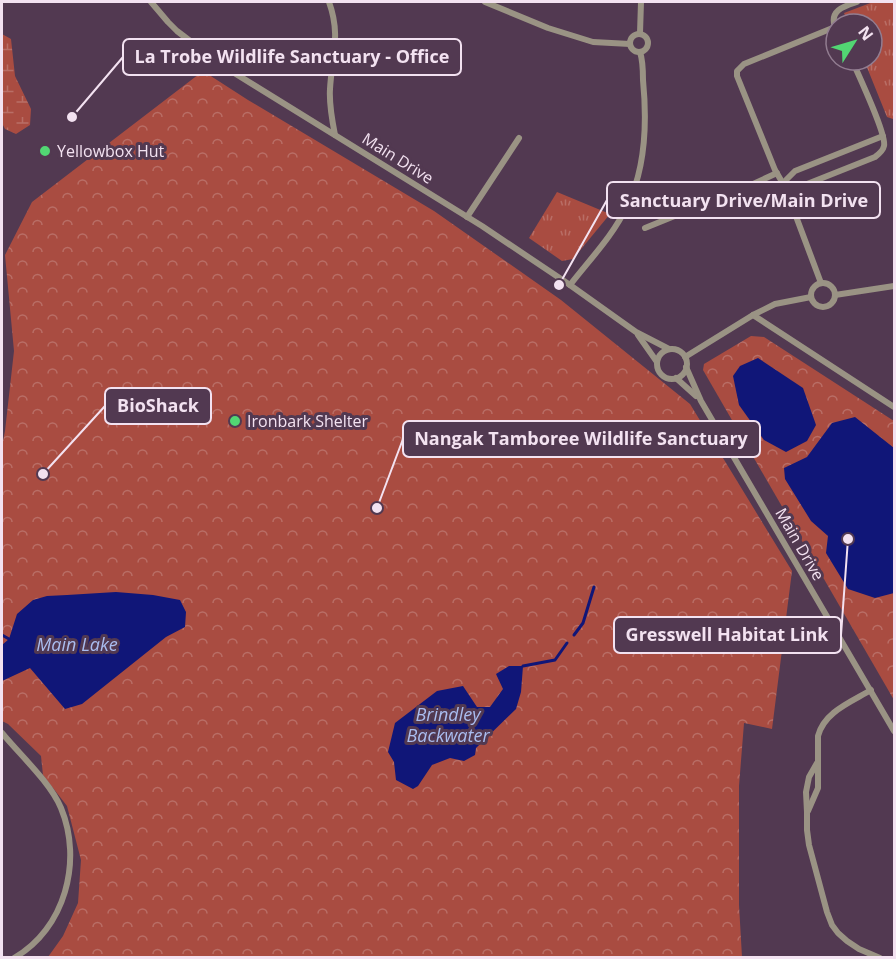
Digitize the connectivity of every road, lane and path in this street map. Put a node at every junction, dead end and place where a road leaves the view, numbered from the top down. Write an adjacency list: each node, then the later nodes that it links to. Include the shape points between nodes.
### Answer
1 (151, 2): 12 (street, Main Drive, via 202,51)
2 (329, 2): 12 (street, via 336,32 330,91)
3 (485, 2): 9 (street, via 593,42)
4 (641, 2): 8 (street)
5 (857, 2): 6 (street)
6 (837, 12)
7 (824, 31): 16 (street, via 744,64 737,71)
8 (640, 33): 9 (street, via 633,36); 10 (street, via 648,43)
9 (630, 44): 10 (street)
10 (640, 52): 21 (street, via 644,146 634,188 613,231)
11 (857, 72): 14 (street)
12 (335, 135): 18 (street, Main Drive)
13 (519, 138): 18 (street)
14 (884, 139): 15 (street); 17 (street, via 795,171 786,180); 17 (street, via 884,147 875,158)
15 (894, 141)
16 (777, 173): 17 (street); 19 (street)
17 (786, 189): 20 (street)
18 (467, 218): 21 (street, Main Drive)
19 (645, 228)
20 (821, 283): 23 (street, via 829,285); 24 (street, via 815,286)
21 (570, 285): 26 (street, Main Drive)
22 (894, 286): 23 (street)
23 (835, 295): 24 (street, via 825,307 814,303)
24 (811, 297): 25 (street, via 775,304)
25 (753, 315): 28 (street); 33 (street)
26 (636, 332): 27 (street, Main Drive); 29 (street, Main Drive)
27 (669, 349): 28 (street, via 678,350); 29 (street)
28 (685, 357): 30 (street)
29 (657, 362): 31 (street, via 662,375)
30 (686, 368): 31 (street); 32 (street, Main Drive)
31 (676, 378): 32 (street, Main Drive)
32 (701, 401): 34 (street, Main Drive)
33 (894, 408)
34 (871, 690): 35 (street, Main Drive); 37 (street, via 824,722 818,736)
35 (894, 731)
36 (2, 733): 40 (street, via 61,808 70,857 60,907 42,934)
37 (817, 763): 38 (street, via 818,788); 38 (street, via 807,783)
38 (807, 812): 39 (street, via 809,845 832,925 847,941)
39 (871, 956): 41 (street)
40 (14, 957)
41 (880, 957)

